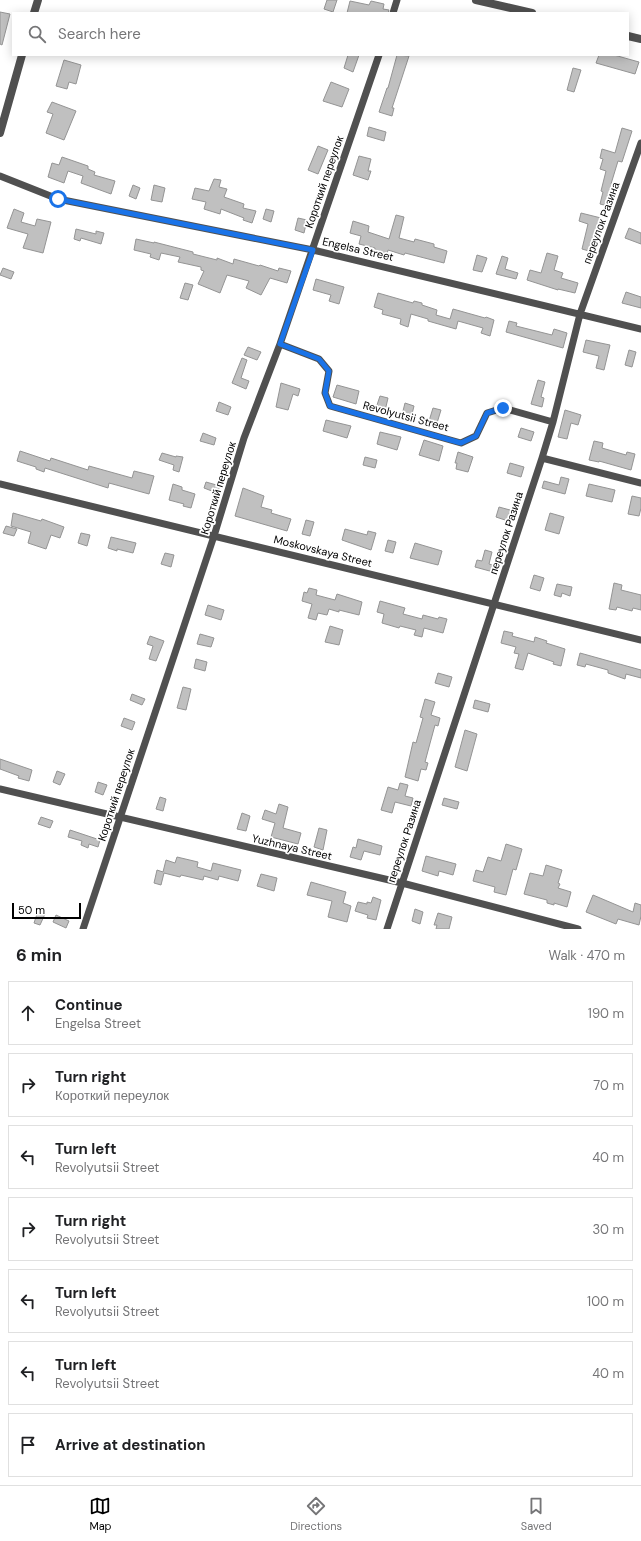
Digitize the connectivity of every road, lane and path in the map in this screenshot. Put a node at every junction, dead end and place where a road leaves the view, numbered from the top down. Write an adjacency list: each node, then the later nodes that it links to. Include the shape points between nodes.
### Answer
1 (38, 0): 4 (street)
2 (397, 0): 5 (street)
3 (476, 0): 6 (street)
4 (34, 12)
5 (393, 12)
6 (528, 12)
7 (629, 36): 8 (street)
8 (641, 39)
9 (22, 56): 11 (street)
10 (379, 56): 14 (street, Короткий переулок)
11 (0, 133)
12 (641, 143): 15 (street, переулок Разина)
13 (0, 176): 14 (street, Engelsa Street, via 58,199)
14 (313, 250): 15 (street, Engelsa Street); 17 (street, Короткий переулок)
15 (580, 314): 16 (street, Engelsa Street); 18 (street, переулок Разина)
16 (641, 329)
17 (280, 344): 18 (street, Revolyutsii Street, via 319,359 329,371 325,393 330,406 461,443 476,436 487,413 503,408); 22 (street, Короткий переулок, via 244,438)
18 (553, 422): 19 (street, переулок Разина)
19 (542, 458): 20 (street); 23 (street, переулок Разина)
20 (641, 483)
21 (0, 484): 22 (street, Moskovskaya Street)
22 (214, 536): 23 (street, Moskovskaya Street); 26 (street, Короткий переулок)
23 (494, 604): 24 (street, Moskovskaya Street); 27 (street, переулок Разина)
24 (641, 640)
25 (0, 789): 26 (street, Yuzhnaya Street)
26 (120, 818): 27 (street, Yuzhnaya Street); 28 (street, Короткий переулок)
27 (402, 883): 29 (street, переулок Разина); 30 (street, Yuzhnaya Street)
28 (83, 929)
29 (387, 929)
30 (578, 929)

